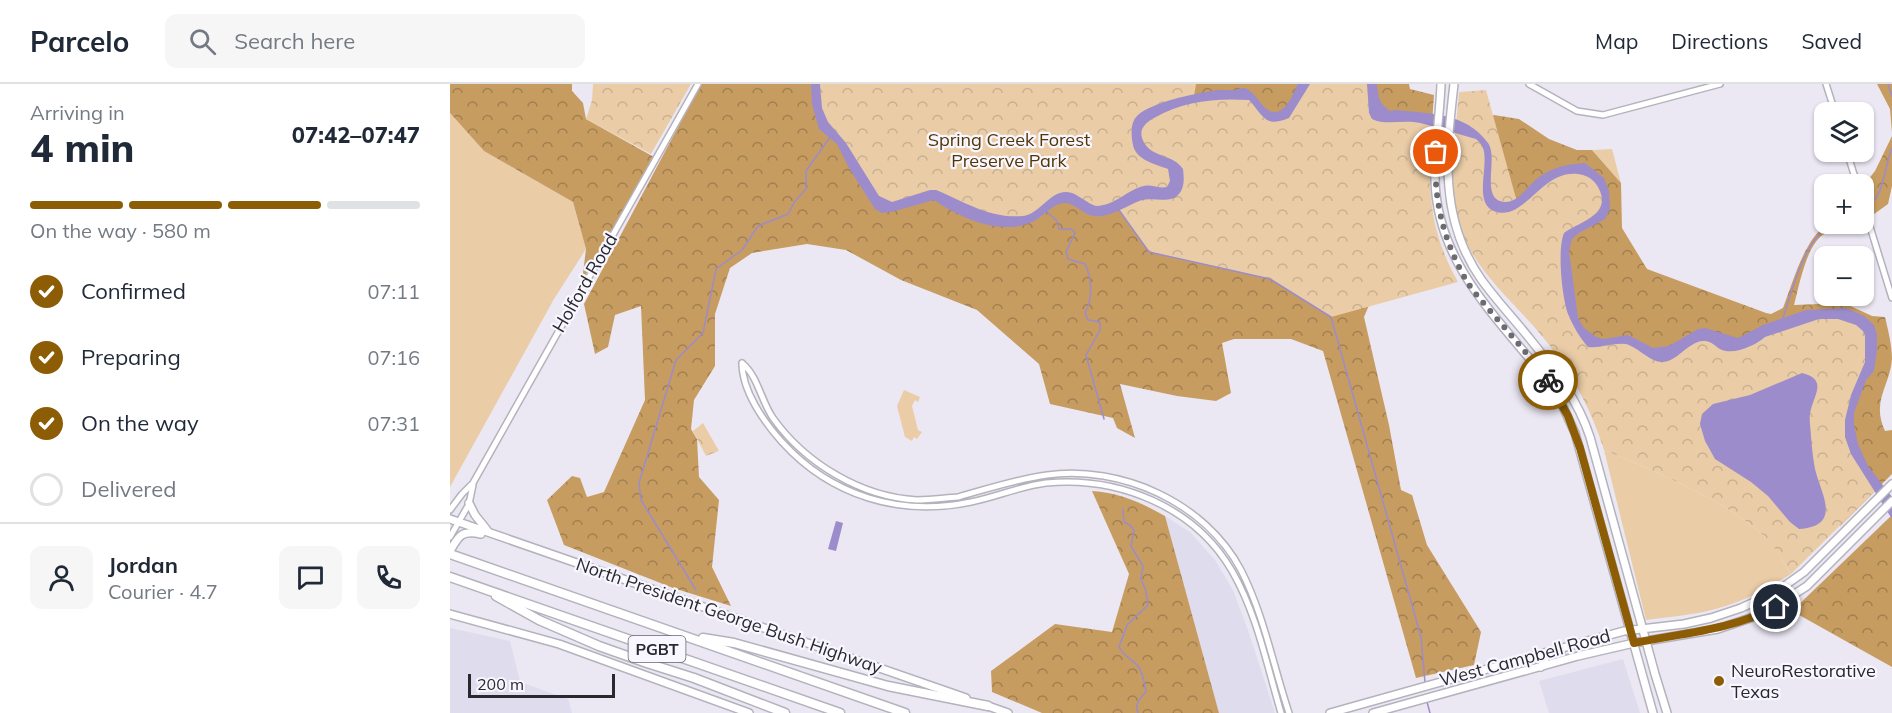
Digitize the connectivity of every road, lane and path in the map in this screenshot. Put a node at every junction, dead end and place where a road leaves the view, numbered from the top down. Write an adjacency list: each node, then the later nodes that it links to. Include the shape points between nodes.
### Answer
1 (698, 84): 10 (street, Holford Road)
2 (1454, 84): 24 (main road, via 1447,182 1460,239 1480,278 1556,371 1579,409)
3 (1529, 84): 4 (street, via 1577,111 1604,116)
4 (1720, 84)
5 (1826, 84): 7 (street)
6 (1441, 88): 25 (main road, via 1435,181 1448,244 1467,280 1547,380 1568,416)
7 (1832, 102)
8 (1872, 234): 9 (street)
9 (1892, 298)
10 (473, 483): 13 (street, Holford Road); 14 (street, Holford Road)
11 (1892, 484): 24 (main road, West Campbell Road, via 1786,586 1741,608 1692,622)
12 (1892, 501): 28 (main road, West Campbell Road, via 1801,591 1765,613 1710,631)
13 (469, 503): 15 (street, Holford Road); 16 (main road)
14 (450, 510)
15 (454, 520): 16 (main road, North President George Bush Highway); 18 (street, Holford Road)
16 (489, 532): 17 (main road, North President George Bush Highway)
17 (501, 537): 18 (main road, via 465,532); 32 (main road, North President George Bush Highway)
18 (453, 539): 19 (main road)
19 (450, 552): 26 (highway, PGBT)
20 (450, 577): 21 (highway, PGBT)
21 (475, 585): 34 (highway, via 539,620 599,646); 35 (highway, PGBT)
22 (450, 614): 33 (main road, via 559,644)
23 (1255, 626): 29 (street); 29 (street, via 1232,571 1210,542 1173,511 1126,489 1099,483 1044,483 971,502 919,508 867,499 840,488 793,454 770,429 751,395 742,363 749,369 772,416 800,449 826,468 875,492 917,500 958,497 1034,477 1085,474 1113,477 1163,495 1194,515 1227,550 1255,603); 38 (street)
24 (1642, 629): 25 (main road, West Campbell Road); 28 (main road)
25 (1630, 630): 27 (main road, West Campbell Road); 30 (main road)
26 (684, 636): 32 (highway, via 734,643 888,686); 36 (highway, PGBT)
27 (1591, 640): 31 (main road, via 1546,657); 40 (main road, West Campbell Road)
28 (1646, 640): 30 (main road, West Campbell Road); 43 (main road)
29 (1268, 642): 39 (street)
30 (1634, 643): 31 (main road, West Campbell Road); 42 (main road)
31 (1541, 667): 41 (main road, West Campbell Road)
32 (988, 706): 37 (main road, North President George Bush Highway)
33 (748, 713)
34 (786, 713)
35 (840, 713)
36 (905, 713)
37 (1008, 713)
38 (1281, 713)
39 (1289, 713)
40 (1330, 713)
41 (1373, 713)
42 (1653, 713)
43 (1667, 713)

